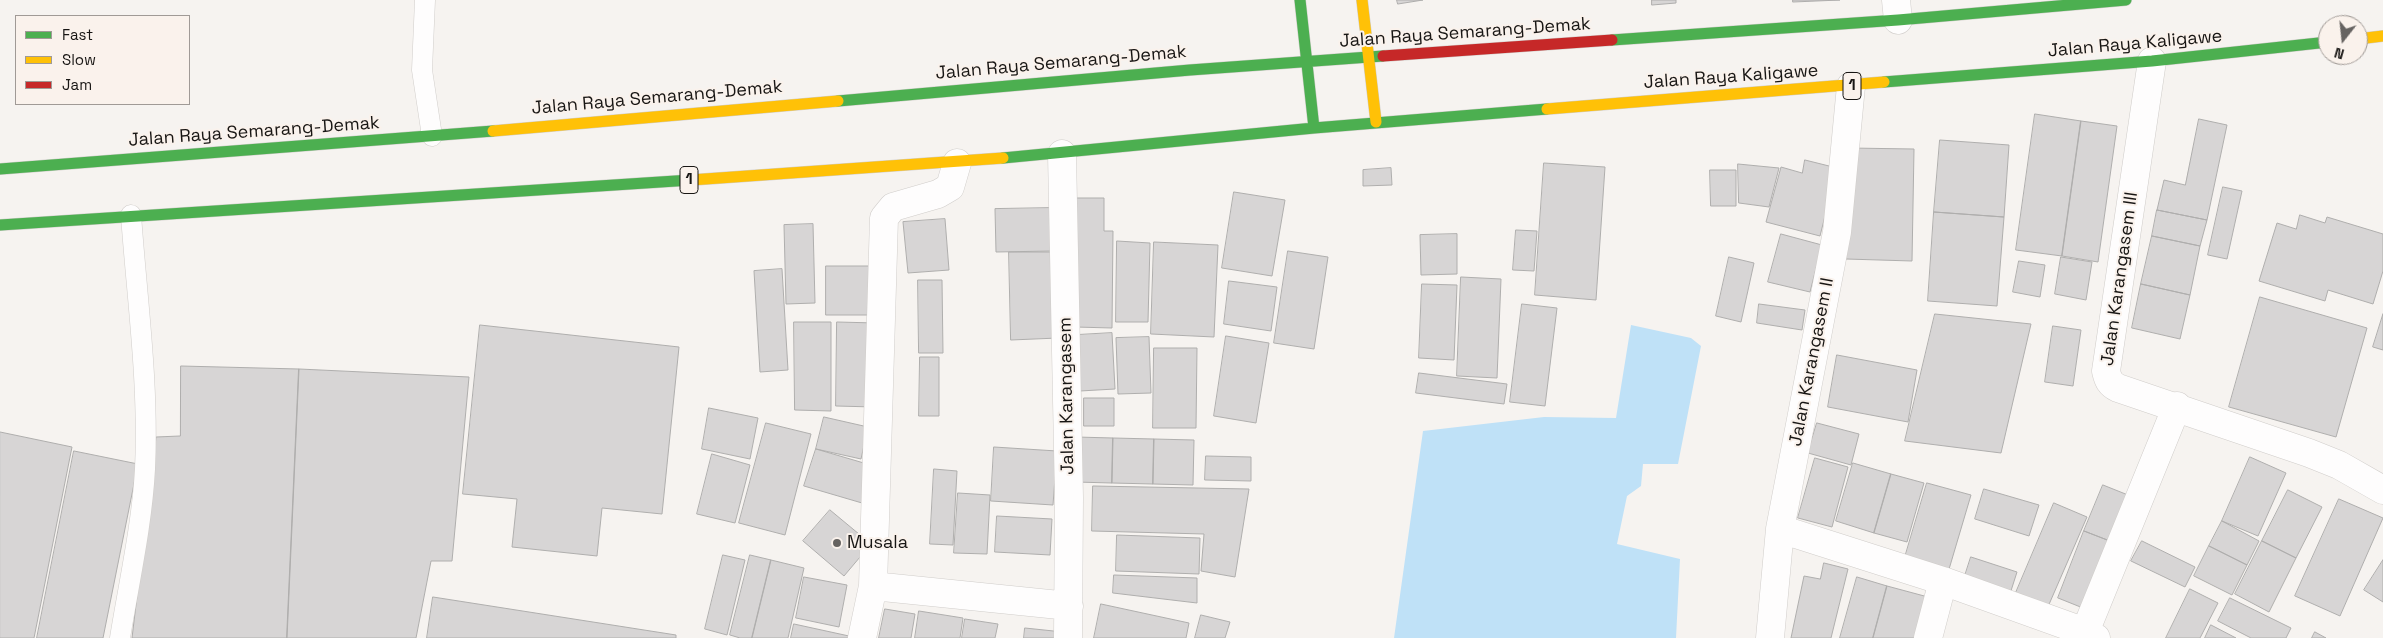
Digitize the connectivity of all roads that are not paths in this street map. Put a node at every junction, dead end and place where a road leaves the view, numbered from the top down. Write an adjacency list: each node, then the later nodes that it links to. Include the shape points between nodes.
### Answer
1 (425, 0): 15 (lane, via 422,70)
2 (1300, 0): 10 (main road)
3 (1362, 0): 9 (main road)
4 (2126, 0): 5 (main road, Jalan Raya Semarang-Demak)
5 (1897, 10): 9 (main road, Jalan Raya Semarang-Demak)
6 (2383, 36): 7 (main road)
7 (2368, 37)
8 (2318, 43): 11 (main road, Jalan Raya Kaligawe / 1)
9 (1369, 57): 10 (main road, Jalan Raya Semarang-Demak); 13 (main road)
10 (1306, 61): 14 (main road); 15 (main road, Jalan Raya Semarang-Demak)
11 (2152, 61): 12 (main road, Jalan Raya Kaligawe / 1); 21 (street, Jalan Karangasem III, via 2106,372 2110,384 2118,388)
12 (1851, 86): 13 (main road, Jalan Raya Kaligawe / 1); 23 (street, Jalan Karangasem II, via 1837,232)
13 (1376, 122): 14 (main road, 1)
14 (1314, 128): 16 (main road, 1)
15 (432, 136): 18 (main road, Jalan Raya Semarang-Demak)
16 (1062, 154): 17 (main road, 1); 26 (street, Jalan Karangasem, via 1070,498)
17 (957, 163): 19 (main road, 1); 25 (street, via 950,187 938,194 893,207 884,218)
18 (0, 169)
19 (131, 215): 20 (main road, 1); 28 (lane, via 146,435 137,538)
20 (0, 225)
21 (2177, 406): 22 (street, Jalan Karangasem III, via 2339,465); 27 (street)
22 (2383, 490)
23 (1780, 529): 24 (street); 31 (street, Jalan Karangasem II)
24 (1943, 581): 27 (street); 32 (street)
25 (873, 586): 26 (street); 29 (street)
26 (1069, 606): 30 (street, Jalan Karangasem)
27 (2080, 634)
28 (120, 638)
29 (862, 638)
30 (1068, 638)
31 (1770, 638)
32 (1928, 638)

